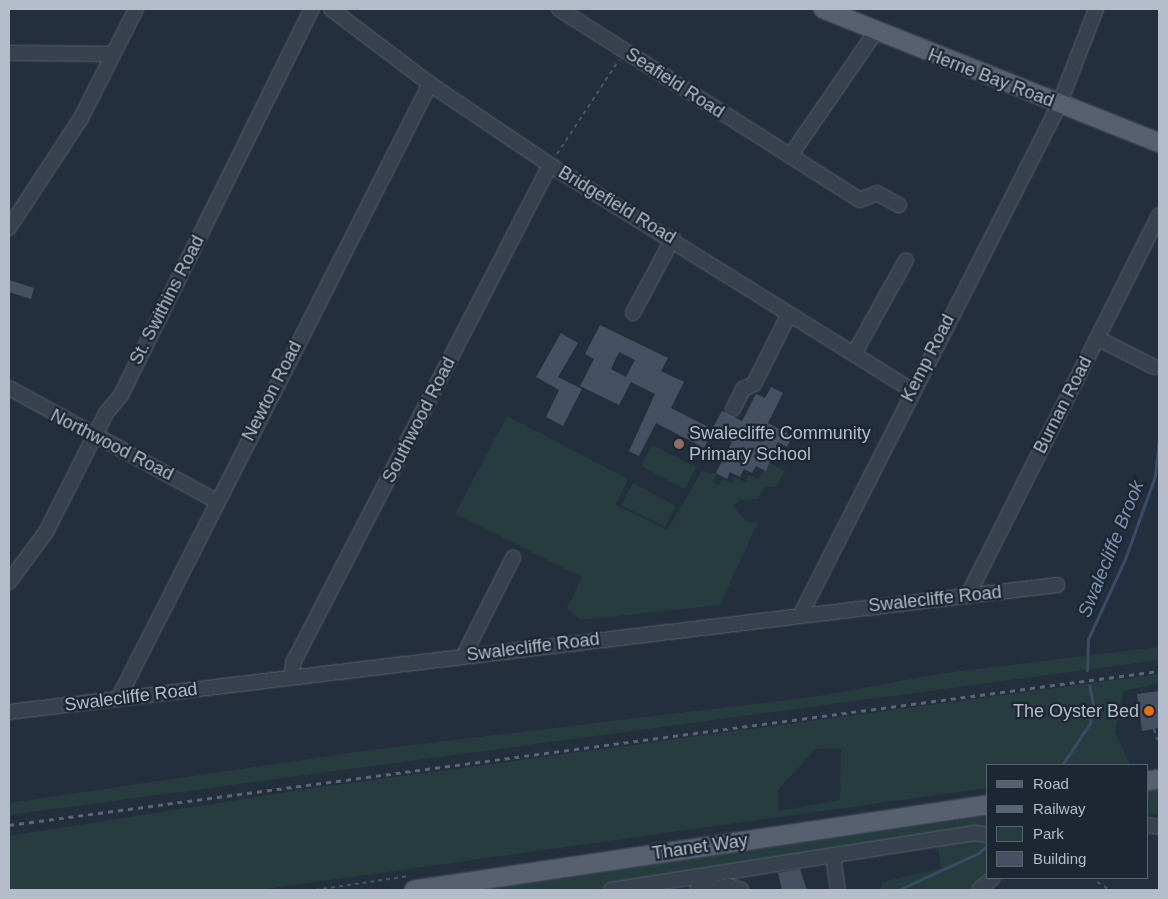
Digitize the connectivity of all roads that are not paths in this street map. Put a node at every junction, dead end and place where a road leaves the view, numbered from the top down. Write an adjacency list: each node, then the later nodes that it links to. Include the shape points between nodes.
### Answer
1 (136, 9): 9 (street)
2 (312, 9): 28 (street, St. Swithins Road, via 121,395)
3 (331, 9): 10 (street, Bridgefield Road)
4 (559, 9): 13 (street, Seafield Road)
5 (824, 9): 7 (main road, Herne Bay Road)
6 (1096, 9): 11 (street, Kemp Road)
7 (875, 33): 11 (main road, Herne Bay Road); 13 (street)
8 (9, 53): 9 (street)
9 (113, 54): 17 (street, via 81,118)
10 (430, 84): 14 (street, Bridgefield Road); 29 (street, Newton Road)
11 (1059, 105): 12 (main road, Herne Bay Road); 26 (street, Kemp Road)
12 (1159, 143)
13 (790, 156): 15 (street, Seafield Road, via 858,206 877,194)
14 (550, 165): 18 (street, Bridgefield Road); 36 (street, Southwood Road, via 293,663)
15 (898, 206)
16 (1159, 215): 22 (street, Burnan Road)
17 (9, 228)
18 (673, 238): 20 (street); 21 (street, Bridgefield Road)
19 (906, 260): 23 (street)
20 (633, 313)
21 (789, 314): 23 (street, Bridgefield Road); 27 (street, via 754,384 743,389)
22 (1097, 338): 24 (street); 33 (street, Burnan Road)
23 (854, 354): 26 (street, Bridgefield Road)
24 (1154, 367)
25 (9, 388): 28 (street, Northwood Road)
26 (912, 390): 34 (street, Kemp Road)
27 (733, 409)
28 (94, 438): 29 (street, Northwood Road); 31 (street, St. Swithins Road, via 46,532)
29 (216, 501): 37 (street, Newton Road)
30 (512, 558): 35 (street)
31 (9, 582)
32 (1059, 586): 33 (street, Swalecliffe Road)
33 (968, 595): 34 (street, Swalecliffe Road)
34 (801, 614): 35 (street, Swalecliffe Road)
35 (464, 655): 36 (street, Swalecliffe Road)
36 (292, 676): 37 (street, Swalecliffe Road)
37 (118, 700): 38 (street, Swalecliffe Road)
38 (9, 712)
39 (986, 805): 43 (main road, Thanet Way)
40 (986, 835): 41 (street, via 974,833)
41 (832, 855): 44 (street); 47 (street)
42 (991, 879): 48 (street)
43 (414, 890)
44 (611, 890)
45 (697, 890): 46 (street, via 729,886)
46 (741, 890)
47 (838, 890)
48 (980, 890)

